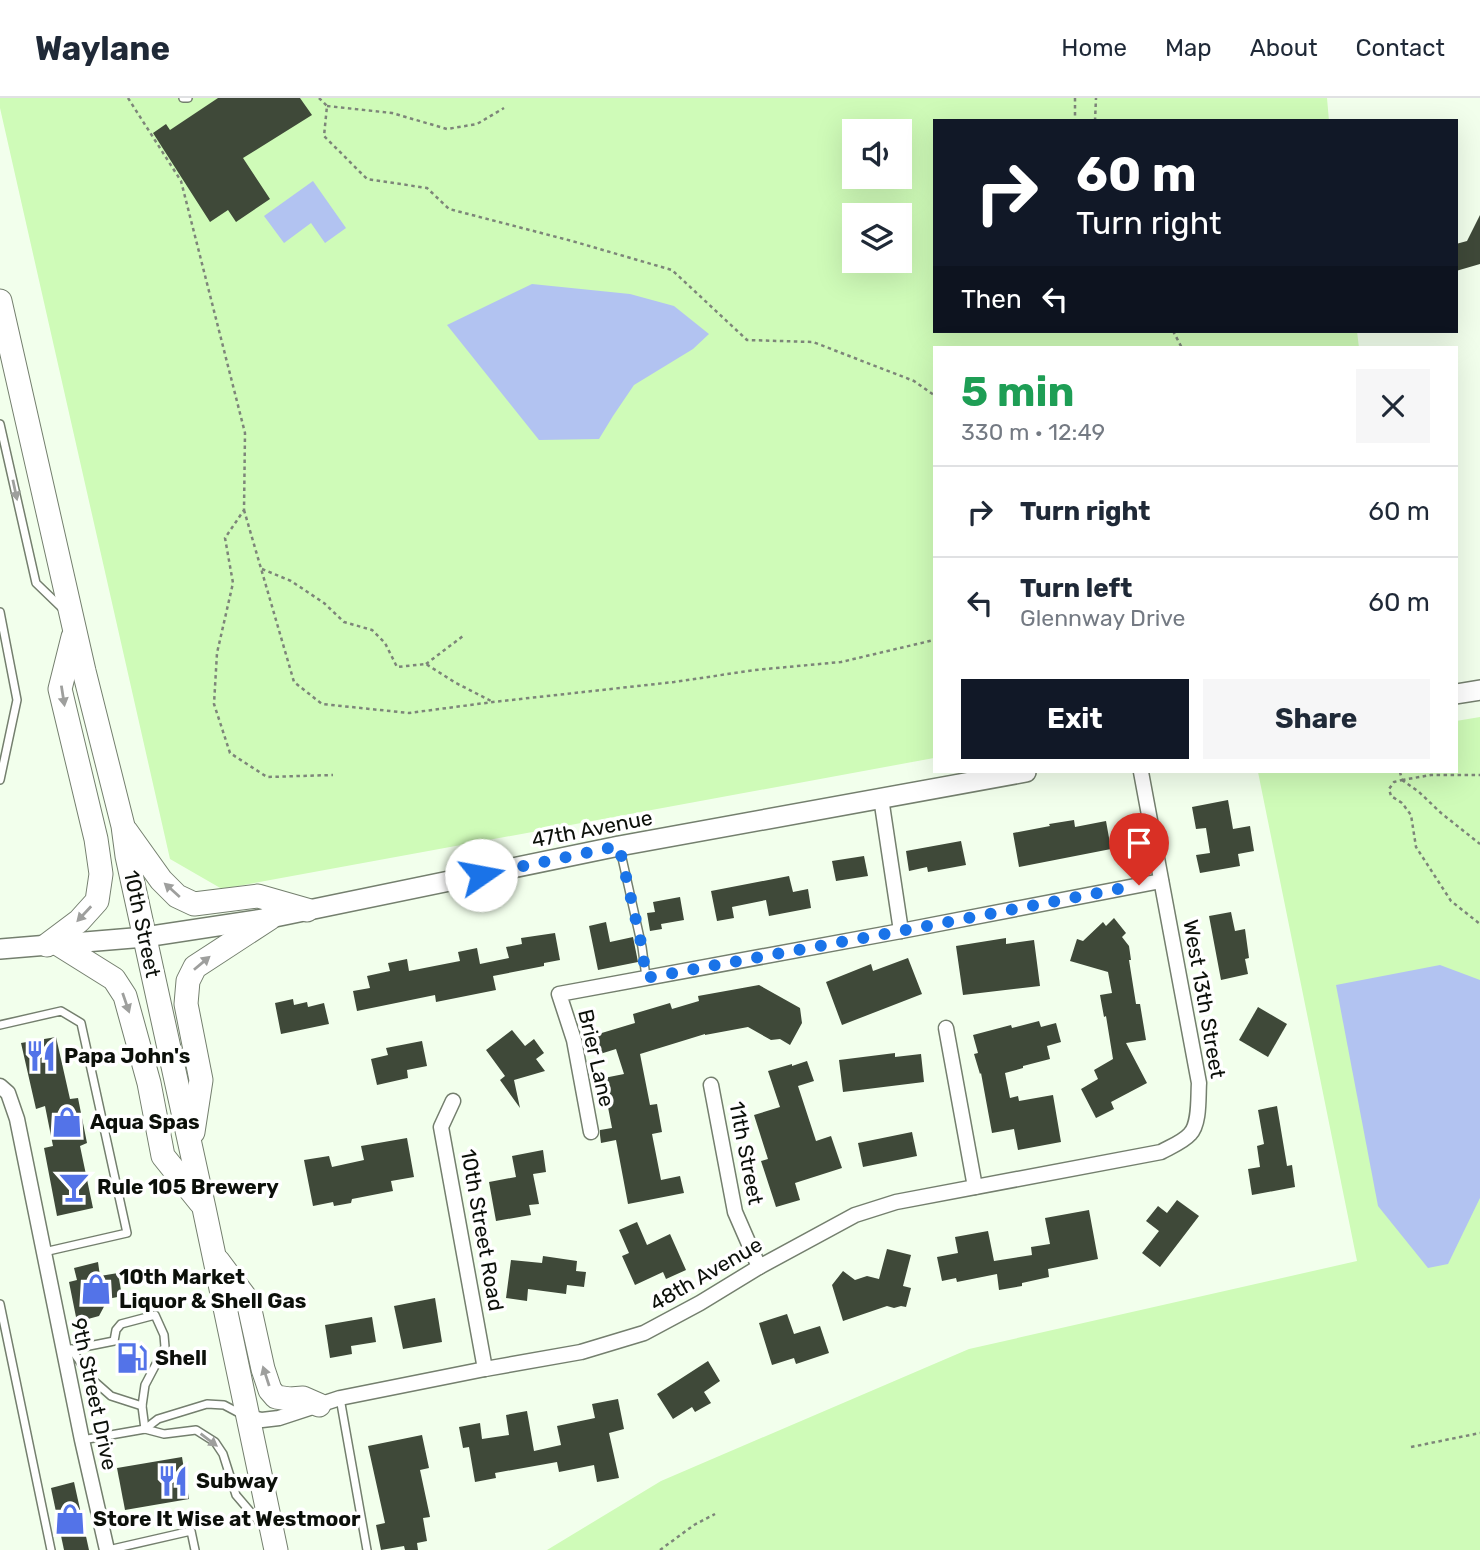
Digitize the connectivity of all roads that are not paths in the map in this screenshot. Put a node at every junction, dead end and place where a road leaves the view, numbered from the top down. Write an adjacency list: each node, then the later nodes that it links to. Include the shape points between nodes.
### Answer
1 (183, 98): 2 (lane)
2 (188, 98)
3 (0, 301): 6 (main road, 10th Street)
4 (0, 424): 6 (lane, one-way to 6, via 36,583)
5 (0, 612): 11 (lane, via 17,699)
6 (74, 624): 13 (main road, 10th Street); 20 (main road, one-way to 20, via 61,689 102,874 97,901)
7 (1480, 690): 8 (main road)
8 (1458, 694)
9 (1020, 773): 12 (main road, 47th Avenue)
10 (1141, 773): 15 (street, West 13th Street)
11 (0, 780)
12 (881, 798): 14 (main road, 47th Avenue); 18 (street)
13 (122, 826): 16 (main road, one-way to 13, via 258,896 194,904 177,896 161,880); 19 (main road, 10th Street)
14 (619, 846): 16 (main road, 47th Avenue); 22 (lane)
15 (1161, 881): 18 (street); 29 (street, West 13th Street, via 1199,1083 1192,1133)
16 (307, 910): 17 (main road, 47th Avenue)
17 (270, 918): 19 (main road, 47th Avenue); 30 (main road, one-way to 17, via 201,1080 186,1004 188,981 195,967)
18 (901, 931): 22 (street)
19 (145, 937): 20 (main road, 47th Avenue); 30 (main road, 10th Street)
20 (53, 945): 21 (main road, 47th Avenue); 32 (main road, one-way to 32, via 114,979 125,996 163,1156)
21 (0, 949)
22 (646, 978): 28 (street, Brier Lane, via 559,994 574,1041)
23 (0, 1025): 33 (lane, via 61,1011 81,1023 127,1233)
24 (946, 1028): 31 (street)
25 (711, 1085): 35 (street, 11th Street, via 735,1212)
26 (0, 1086): 33 (street, 9th Street Drive, via 8,1093 17,1118)
27 (453, 1101): 38 (street, 10th Street Road, via 441,1127)
28 (591, 1132)
29 (1178, 1143): 31 (street, 48th Avenue, via 1161,1152)
30 (191, 1146): 32 (main road, 10th Street)
31 (975, 1187): 35 (street, 48th Avenue, via 855,1215)
32 (204, 1208): 34 (main road, 10th Street)
33 (44, 1252): 37 (street, 9th Street Drive)
34 (214, 1256): 39 (main road, one-way to 34, via 276,1397 270,1390 248,1301); 41 (main road, 10th Street)
35 (759, 1267): 38 (street, 48th Avenue, via 644,1333 581,1352)
36 (0, 1304): 45 (lane)
37 (67, 1350): 40 (lane, via 111,1396); 40 (lane, via 114,1341 121,1324 155,1315 165,1347 145,1385); 43 (street, 9th Street Drive)
38 (485, 1369): 39 (street, 48th Avenue)
39 (329, 1402): 41 (street, 48th Avenue, via 279,1418); 48 (lane)
40 (142, 1406): 42 (lane)
41 (247, 1417): 42 (lane, via 224,1405 207,1404 158,1419); 44 (main road, 10th Street)
42 (145, 1429): 43 (lane); 44 (lane, one-way to 44, via 164,1434 196,1430 215,1442 236,1495)
43 (82, 1440): 46 (street, 9th Street Drive)
44 (275, 1545)
45 (51, 1550)
46 (108, 1550): 47 (lane, via 191,1531)
47 (195, 1550)
48 (367, 1550)

